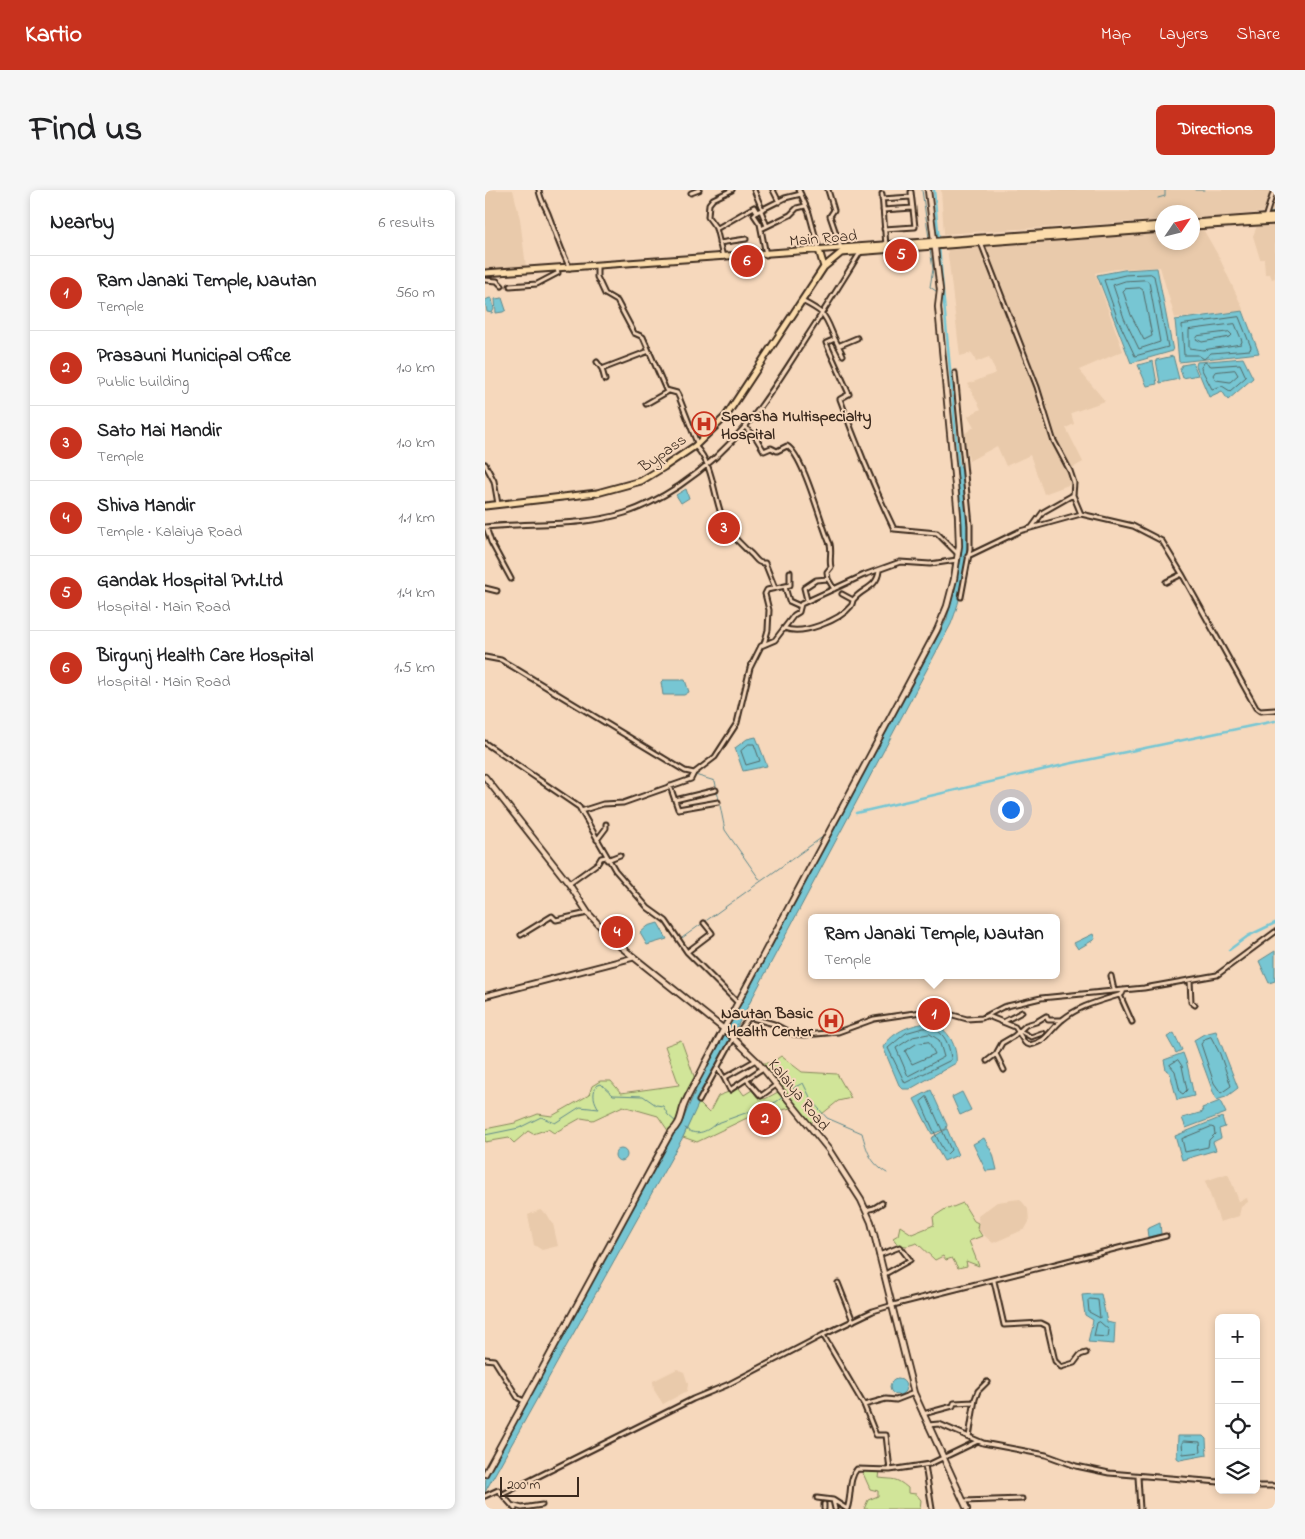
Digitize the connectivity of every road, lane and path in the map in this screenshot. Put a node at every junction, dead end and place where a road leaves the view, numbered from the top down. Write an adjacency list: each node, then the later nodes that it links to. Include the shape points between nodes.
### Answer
1 (539, 190): 47 (street)
2 (699, 190): 12 (street)
3 (716, 190): 14 (street)
4 (732, 190): 14 (street)
5 (754, 190): 21 (street)
6 (773, 190): 17 (street)
7 (828, 190): 39 (street, via 834,210 829,216)
8 (928, 190): 36 (main road)
9 (1274, 190): 23 (street)
10 (800, 192): 17 (street); 18 (street)
11 (911, 192): 15 (street)
12 (691, 193)
13 (882, 194): 16 (street)
14 (719, 196): 30 (street, via 709,204 708,217)
15 (911, 197): 16 (street); 19 (street)
16 (882, 199): 20 (street)
17 (779, 202): 21 (street)
18 (805, 206): 27 (street); 40 (street)
19 (913, 208): 20 (street); 32 (street, via 915,226)
20 (883, 210): 32 (street)
21 (760, 211): 27 (street); 30 (street, via 754,207); 31 (street, via 754,215)
22 (1275, 216): 23 (main road)
23 (1266, 219): 24 (main road); 25 (main road); 26 (main road)
24 (1275, 221)
25 (1200, 222)
26 (1200, 225)
27 (767, 226): 31 (street)
28 (1155, 226): 29 (main road, Main Road)
29 (1141, 228): 33 (main road, Main Road); 35 (main road, Main Road); 36 (main road, Main Road)
30 (716, 229): 37 (street)
31 (761, 229): 43 (street)
32 (884, 229): 38 (street)
33 (1155, 229)
34 (746, 239): 37 (street)
35 (980, 241): 36 (main road, Main Road); 70 (street, via 1037,387 1053,439 1070,471)
36 (936, 242): 38 (main road, Main Road); 76 (main road, via 940,290 938,307 956,488)
37 (719, 243): 44 (street)
38 (886, 246): 39 (main road, Main Road); 41 (main road, Main Road)
39 (841, 248): 40 (main road, Main Road)
40 (819, 250): 43 (main road, Main Road); 46 (main road)
41 (861, 250): 42 (main road, Main Road); 54 (street)
42 (853, 251): 46 (main road, Bypass, via 837,254)
43 (766, 255): 44 (main road, Main Road)
44 (723, 258): 45 (main road, Main Road)
45 (597, 265): 47 (main road, Main Road); 58 (street, via 597,277 605,294 617,301 634,333 643,337)
46 (824, 266): 53 (main road, Bypass)
47 (571, 268): 48 (main road, Main Road)
48 (557, 269): 49 (main road, Main Road); 52 (street, via 558,273 537,284)
49 (485, 273)
50 (485, 280): 51 (street, via 497,281)
51 (502, 286)
52 (510, 286)
53 (801, 300): 54 (street); 67 (main road, Bypass, via 726,416)
54 (822, 313): 56 (street, via 827,317); 66 (street)
55 (857, 338): 57 (street)
56 (835, 339): 57 (street); 76 (street, via 826,343 849,394 840,399 894,529 937,533)
57 (838, 346): 59 (street)
58 (649, 351): 61 (street); 64 (street)
59 (843, 355)
60 (597, 362): 61 (street)
61 (602, 368): 63 (street)
62 (955, 373): 77 (street, via 970,525)
63 (605, 380)
64 (667, 392): 65 (street); 67 (street, via 677,393)
65 (646, 404)
66 (746, 428): 69 (street); 83 (street, via 764,451 771,448 777,451 787,446 794,452 830,544 832,554)
67 (696, 444): 69 (street); 71 (main road, Bypass, via 641,481 625,487)
68 (485, 464): 71 (street, via 494,481)
69 (708, 465): 74 (street, via 657,500 625,513 588,520); 87 (street, via 725,523 735,539 758,562 765,563)
70 (1073, 495): 73 (street); 75 (street, via 1043,512)
71 (498, 505): 72 (main road, Bypass)
72 (485, 506)
73 (1081, 514): 75 (street); 81 (street, via 1133,526 1162,541)
74 (485, 527): 82 (street)
75 (1032, 527): 77 (street)
76 (958, 554): 78 (main road)
77 (968, 556): 91 (street)
78 (957, 560): 79 (street, via 930,564 899,562); 124 (main road, via 947,606 937,630)
79 (879, 571): 88 (street); 93 (street, via 875,584)
80 (790, 572): 85 (street, via 790,585)
81 (1182, 574): 84 (street); 98 (street, via 1256,708)
82 (511, 579)
83 (828, 579): 88 (street); 92 (street, via 817,580 804,588)
84 (1166, 582)
85 (785, 587): 87 (street); 94 (street, via 789,601)
86 (485, 588): 89 (street)
87 (775, 588): 96 (street, via 765,594 769,610)
88 (834, 589): 92 (street)
89 (497, 591)
90 (842, 594): 93 (street)
91 (961, 597)
92 (807, 600): 94 (street)
93 (853, 600): 95 (street, via 843,615 819,626 795,631)
94 (800, 606): 95 (street, via 799,612)
95 (784, 628): 96 (street, via 775,640)
96 (764, 644): 100 (street, via 750,668 737,723 715,758)
97 (485, 657): 100 (street, via 507,664 612,729)
98 (1275, 710)
99 (485, 744): 106 (street, via 569,799)
100 (694, 774): 102 (street)
101 (485, 776): 111 (main road, Kalaiya Road)
102 (671, 786): 104 (street); 106 (street, via 623,803 603,804)
103 (716, 790): 104 (street)
104 (675, 800): 105 (street, via 678,809)
105 (718, 802)
106 (581, 811): 108 (street)
107 (606, 824): 108 (street)
108 (597, 840): 110 (street)
109 (620, 855): 110 (street)
110 (607, 858): 111 (street, via 601,858); 116 (street, via 648,908 666,920)
111 (569, 884): 112 (main road, Kalaiya Road)
112 (588, 913): 115 (street, via 556,920 552,916); 117 (main road, Kalaiya Road)
113 (704, 923): 116 (street, via 711,933)
114 (1275, 932): 119 (street, via 1217,975)
115 (521, 935)
116 (687, 952): 124 (street)
117 (632, 958): 123 (street); 132 (main road, Kalaiya Road)
118 (1111, 976): 120 (street)
119 (1189, 980): 121 (street); 125 (street, via 1191,1002)
120 (1114, 990): 121 (street); 127 (street, via 1041,998 1003,1007)
121 (1124, 990): 122 (street)
122 (1120, 995): 128 (street, via 1094,1002); 130 (street)
123 (485, 996)
124 (739, 1003): 132 (main road)
125 (1195, 1005)
126 (1022, 1012): 129 (street)
127 (988, 1016): 129 (street); 134 (street, via 967,1019 935,1010 874,1020 838,1032 805,1035 793,1034 753,1018 748,1019)
128 (1062, 1020): 131 (street, via 1048,1020 1046,1016); 131 (street, via 1041,1043 1027,1045)
129 (1003, 1022): 131 (street)
130 (1132, 1022)
131 (1019, 1031): 133 (street, via 1031,1037); 135 (street, via 1002,1043)
132 (726, 1032): 134 (main road, Kalaiya Road); 159 (main road, via 683,1108 683,1117 671,1132)
133 (1042, 1034)
134 (733, 1039): 136 (main road, Kalaiya Road); 138 (street)
135 (996, 1054): 137 (street); 140 (street)
136 (756, 1060): 139 (main road, Kalaiya Road); 141 (street)
137 (987, 1061)
138 (717, 1068): 141 (street); 144 (street)
139 (763, 1068): 142 (street); 143 (main road, Kalaiya Road)
140 (1004, 1070)
141 (724, 1078): 142 (street, via 730,1090)
142 (747, 1080): 143 (street, via 761,1096)
143 (776, 1085): 146 (main road, Kalaiya Road, via 829,1150)
144 (699, 1101)
145 (882, 1202): 146 (street)
146 (866, 1210): 148 (main road, Kalaiya Road)
147 (1166, 1236): 150 (street)
148 (879, 1254): 149 (main road, Kalaiya Road); 149 (street, via 900,1247 911,1260)
149 (885, 1274): 152 (main road, Kalaiya Road)
150 (994, 1281): 152 (street); 155 (street, via 1004,1325 1047,1326 1055,1361 1061,1367 1074,1363)
151 (838, 1283): 153 (street)
152 (893, 1305): 153 (street); 158 (main road, Kalaiya Road)
153 (853, 1321): 154 (street)
154 (823, 1335): 161 (street); 174 (street)
155 (1085, 1352)
156 (485, 1359): 159 (street, via 494,1360 518,1398)
157 (987, 1382): 160 (street, via 978,1391)
158 (914, 1394): 161 (street); 162 (main road, Kalaiya Road)
159 (524, 1401): 169 (main road)
160 (974, 1402): 162 (street, via 954,1403); 164 (street)
161 (864, 1405): 168 (street, via 876,1434 886,1435)
162 (923, 1414): 163 (main road, Kalaiya Road)
163 (928, 1425): 164 (street, via 939,1424); 166 (main road, Kalaiya Road)
164 (969, 1437): 165 (street)
165 (979, 1441): 166 (street); 170 (street, via 1046,1455 1076,1466)
166 (945, 1458): 167 (street); 179 (main road, Kalaiya Road)
167 (925, 1465): 168 (street); 184 (street)
168 (890, 1470): 183 (street, via 857,1469 851,1480)
169 (485, 1474)
170 (1138, 1476): 171 (street); 186 (street)
171 (1215, 1482)
172 (1260, 1486): 173 (street)
173 (1275, 1486)
174 (503, 1494): 175 (street, via 498,1490); 181 (street)
175 (485, 1496)
176 (817, 1498): 178 (street)
177 (1022, 1499): 179 (street)
178 (833, 1500): 182 (street); 183 (street)
179 (963, 1500): 185 (main road, Kalaiya Road)
180 (542, 1505): 181 (street)
181 (515, 1507)
182 (835, 1509)
183 (847, 1509)
184 (931, 1509)
185 (967, 1509)
186 (1140, 1509)

